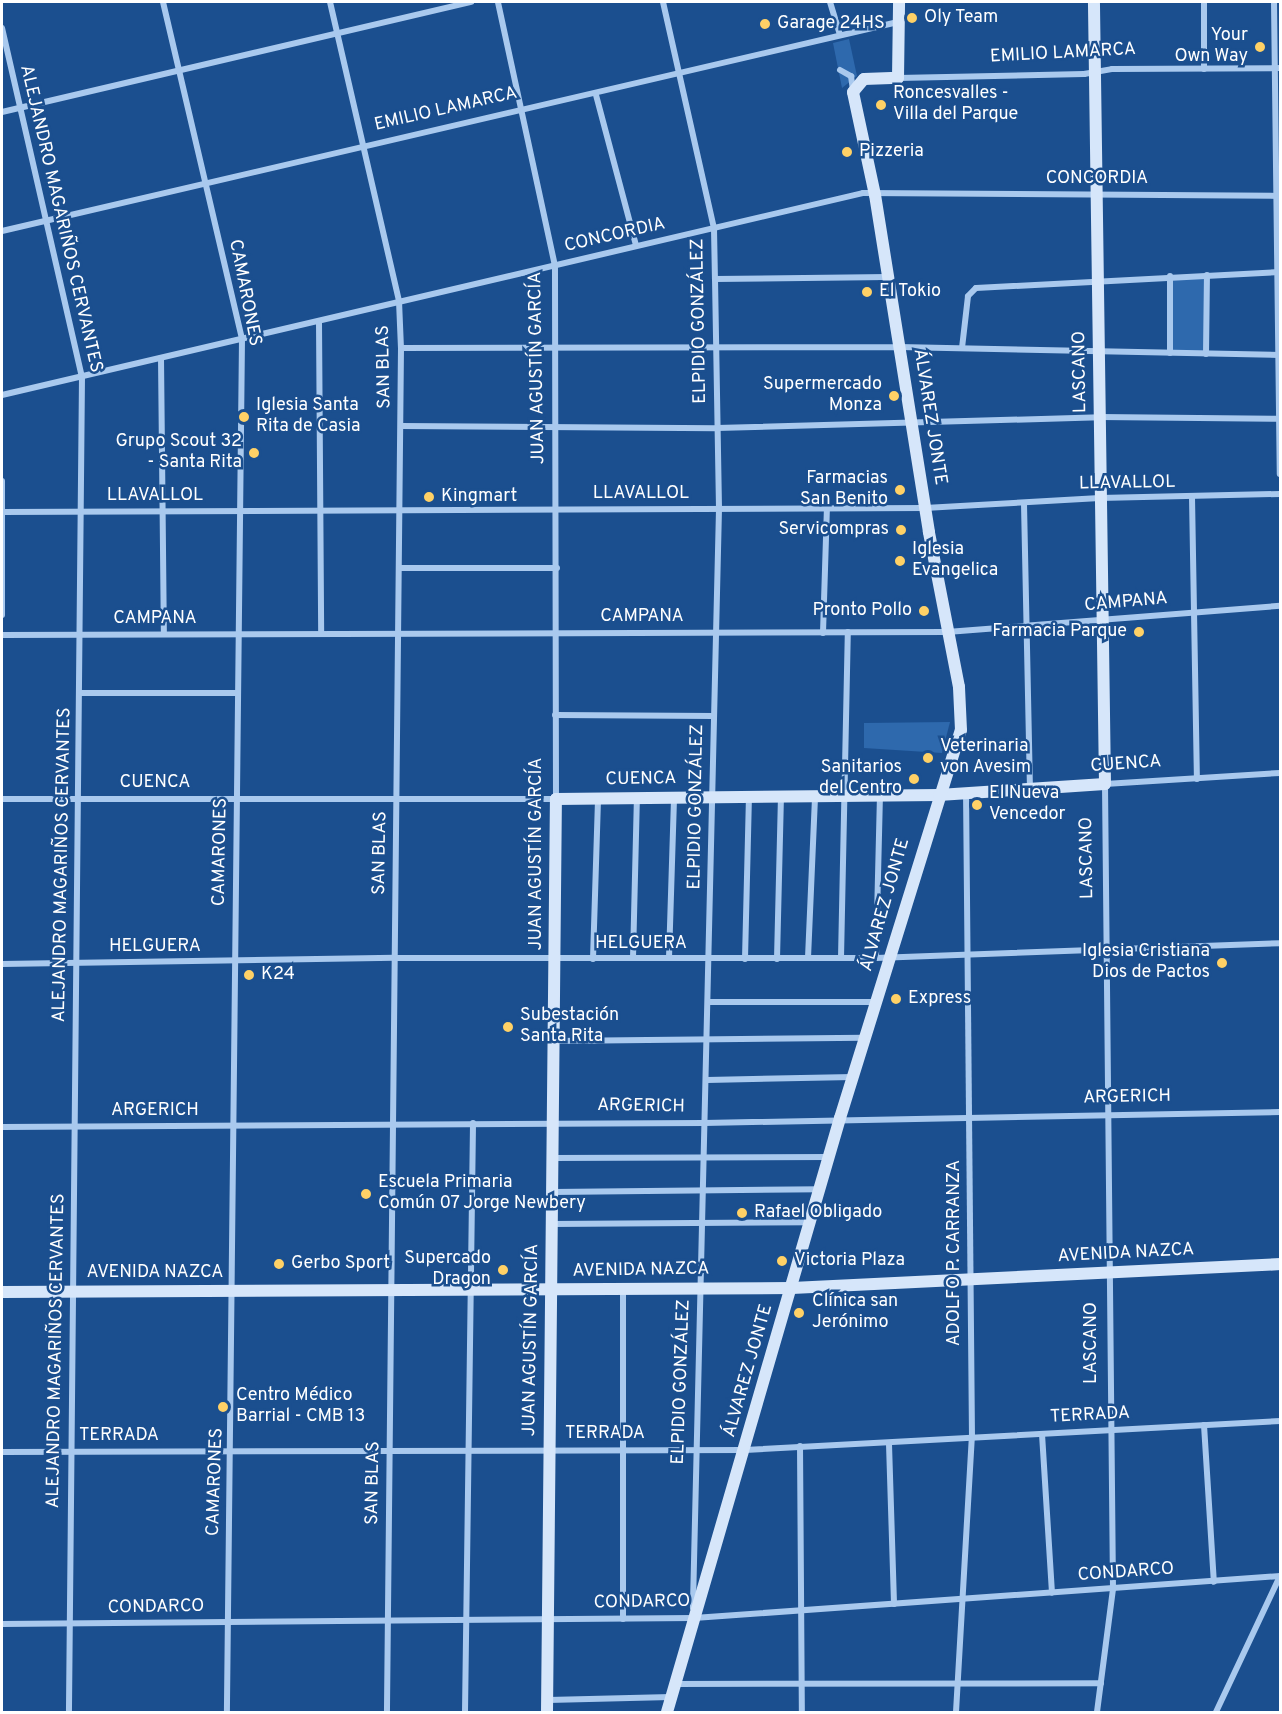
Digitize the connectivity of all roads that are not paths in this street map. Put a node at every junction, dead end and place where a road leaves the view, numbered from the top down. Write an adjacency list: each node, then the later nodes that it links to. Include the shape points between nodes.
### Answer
1 (163, 2): 18 (street, CAMARONES)
2 (330, 2): 13 (street, SAN BLAS)
3 (471, 2): 13 (street)
4 (498, 2): 25 (street, JUAN AGUSTÍN GARCÍA)
5 (663, 2): 20 (street, ELPIDIO GONZÁLEZ)
6 (831, 2): 14 (street)
7 (899, 2): 11 (street)
8 (1094, 2): 19 (street, LASCANO)
9 (1204, 2): 16 (street)
10 (1274, 2): 15 (street)
11 (899, 22): 14 (street, EMILIO LAMARCA); 21 (street)
12 (2, 28): 24 (street, ALEJANDRO MAGARIÑOS CERVANTES)
13 (338, 33): 18 (street); 27 (street, SAN BLAS)
14 (840, 35): 20 (street, EMILIO LAMARCA)
15 (1278, 68): 16 (street, EMILIO LAMARCA); 31 (street)
16 (1204, 69): 19 (street, EMILIO LAMARCA)
17 (840, 70): 22 (street, via 851,76)
18 (178, 71): 24 (street); 28 (street, CAMARONES)
19 (1096, 72): 21 (street, EMILIO LAMARCA); 29 (street, LASCANO)
20 (679, 73): 23 (street, EMILIO LAMARCA); 33 (street, ELPIDIO GONZÁLEZ)
21 (898, 78): 22 (street, EMILIO LAMARCA, via 864,80)
22 (853, 92): 30 (street, ÁLVAREZ JONTE)
23 (596, 95): 25 (street, EMILIO LAMARCA); 35 (street)
24 (19, 108): 26 (street); 32 (street, ALEJANDRO MAGARIÑOS CERVANTES)
25 (524, 111): 27 (street, EMILIO LAMARCA); 36 (street, JUAN AGUSTÍN GARCÍA)
26 (2, 112)
27 (365, 147): 28 (street, EMILIO LAMARCA); 43 (street, SAN BLAS)
28 (205, 182): 32 (street, EMILIO LAMARCA); 45 (street, CAMARONES)
29 (1097, 194): 30 (street, CONCORDIA); 31 (street, CONCORDIA); 42 (street, LASCANO)
30 (875, 195): 33 (street, CONCORDIA, via 862,193); 40 (street, ÁLVAREZ JONTE)
31 (1278, 196): 37 (street)
32 (46, 221): 34 (street, EMILIO LAMARCA); 56 (street, ALEJANDRO MAGARIÑOS CERVANTES)
33 (714, 230): 35 (street, CONCORDIA); 41 (street, ELPIDIO GONZÁLEZ)
34 (2, 231)
35 (636, 245): 36 (street, CONCORDIA)
36 (555, 266): 43 (street, CONCORDIA); 50 (street, JUAN AGUSTÍN GARCÍA)
37 (1278, 272): 38 (street); 54 (street)
38 (1207, 275): 39 (street); 53 (street)
39 (1170, 276): 42 (street); 52 (street)
40 (888, 277): 41 (street); 47 (street, ÁLVAREZ JONTE)
41 (715, 279): 46 (street, ELPIDIO GONZÁLEZ)
42 (1098, 280): 49 (street, via 976,288 968,296); 51 (street, LASCANO)
43 (399, 301): 44 (street, CONCORDIA); 48 (street, SAN BLAS)
44 (319, 322): 45 (street, CONCORDIA); 74 (street)
45 (242, 339): 55 (street, CONCORDIA); 78 (street, CAMARONES)
46 (716, 347): 47 (street); 50 (street); 63 (street, ELPIDIO GONZÁLEZ)
47 (899, 347): 49 (street); 60 (street, ÁLVAREZ JONTE)
48 (401, 348): 50 (street); 61 (street, SAN BLAS)
49 (962, 348): 51 (street)
50 (558, 350): 62 (street, JUAN AGUSTÍN GARCÍA)
51 (1099, 352): 52 (street); 58 (street, LASCANO)
52 (1170, 354): 53 (street)
53 (1206, 354): 54 (street)
54 (1279, 355): 59 (street)
55 (161, 358): 56 (street, CONCORDIA); 77 (street)
56 (82, 377): 57 (street, CONCORDIA); 76 (street, ALEJANDRO MAGARIÑOS CERVANTES)
57 (2, 395)
58 (1100, 417): 59 (street); 60 (street); 68 (street, LASCANO)
59 (1279, 418): 64 (street)
60 (912, 422): 63 (street); 71 (street, ÁLVAREZ JONTE)
61 (401, 426): 62 (street); 75 (street, SAN BLAS)
62 (558, 428): 63 (street); 70 (street, JUAN AGUSTÍN GARCÍA)
63 (717, 428): 72 (street, ELPIDIO GONZÁLEZ)
64 (1281, 474)
65 (2, 482): 79 (street)
66 (1281, 494): 67 (street, LLAVALLOL)
67 (1192, 497): 68 (street, LLAVALLOL); 83 (street)
68 (1100, 498): 69 (street, LLAVALLOL); 85 (street, LASCANO)
69 (1024, 504): 71 (street, LLAVALLOL); 86 (street)
70 (557, 508): 72 (street, LLAVALLOL); 75 (street, LLAVALLOL); 80 (street, JUAN AGUSTÍN GARCÍA)
71 (925, 508): 73 (street, LLAVALLOL); 89 (street, ÁLVAREZ JONTE)
72 (719, 509): 73 (street, LLAVALLOL); 88 (street, ELPIDIO GONZÁLEZ)
73 (827, 509): 91 (street)
74 (320, 510): 75 (street, LLAVALLOL); 78 (street, LLAVALLOL); 95 (street)
75 (399, 510): 81 (street, SAN BLAS)
76 (81, 511): 77 (street, LLAVALLOL); 79 (street, LLAVALLOL); 93 (street, ALEJANDRO MAGARIÑOS CERVANTES)
77 (162, 511): 78 (street, LLAVALLOL); 90 (street)
78 (242, 511): 94 (street, CAMARONES)
79 (2, 512): 84 (street)
80 (557, 567): 81 (street); 87 (street, JUAN AGUSTÍN GARCÍA)
81 (399, 568): 96 (street, SAN BLAS)
82 (1281, 606): 83 (street, CAMPANA)
83 (1194, 612): 85 (street, CAMPANA); 103 (street)
84 (2, 615)
85 (1103, 620): 86 (street, CAMPANA); 104 (street, LASCANO)
86 (1028, 626): 89 (street, CAMPANA); 105 (street)
87 (557, 632): 88 (street, CAMPANA); 96 (street, CAMPANA); 100 (street, JUAN AGUSTÍN GARCÍA)
88 (716, 632): 91 (street, CAMPANA); 101 (street, ELPIDIO GONZÁLEZ)
89 (947, 632): 92 (street, CAMPANA); 107 (street, ÁLVAREZ JONTE, via 962,722)
90 (164, 633): 93 (street, CAMPANA); 94 (street, CAMPANA)
91 (823, 633): 92 (street, CAMPANA)
92 (848, 633): 111 (street)
93 (80, 634): 97 (street, CAMPANA); 98 (street, ALEJANDRO MAGARIÑOS CERVANTES)
94 (239, 634): 95 (street, CAMPANA); 99 (street, CAMARONES)
95 (321, 634): 96 (street, CAMPANA)
96 (399, 634): 120 (street, SAN BLAS)
97 (2, 635)
98 (81, 693): 99 (street); 121 (street, ALEJANDRO MAGARIÑOS CERVANTES)
99 (238, 693): 119 (street, CAMARONES)
100 (555, 715): 101 (street); 117 (street, JUAN AGUSTÍN GARCÍA)
101 (714, 716): 108 (street, ELPIDIO GONZÁLEZ)
102 (1281, 773): 103 (street, CUENCA)
103 (1197, 778): 104 (street, CUENCA)
104 (1105, 784): 105 (street, CUENCA); 123 (street, LASCANO)
105 (1030, 790): 106 (street, CUENCA)
106 (966, 793): 107 (street, CUENCA); 124 (street, ADOLFO P. CARRANZA)
107 (939, 795): 112 (street, CUENCA); 132 (street, ÁLVAREZ JONTE)
108 (712, 796): 109 (street, CUENCA); 115 (street, CUENCA); 128 (street, ELPIDIO GONZÁLEZ)
109 (749, 796): 110 (street, CUENCA); 135 (street)
110 (781, 796): 113 (street, CUENCA); 136 (street)
111 (845, 796): 112 (street, CUENCA); 113 (street, CUENCA); 130 (street)
112 (880, 796): 131 (street)
113 (815, 797): 129 (street)
114 (637, 798): 115 (street, CUENCA); 118 (street, CUENCA); 126 (street)
115 (674, 798): 127 (street)
116 (2, 799): 121 (street, CUENCA)
117 (556, 799): 118 (street, CUENCA); 120 (street, CUENCA); 133 (street, JUAN AGUSTÍN GARCÍA)
118 (598, 799): 134 (street)
119 (238, 800): 120 (street, CUENCA); 121 (street, CUENCA); 137 (street, CAMARONES)
120 (397, 800): 125 (street, SAN BLAS)
121 (78, 801): 138 (street, ALEJANDRO MAGARIÑOS CERVANTES)
122 (1281, 943): 123 (street, HELGUERA)
123 (1108, 950): 124 (street, HELGUERA); 148 (street, LASCANO)
124 (968, 954): 132 (street, HELGUERA); 149 (street, ADOLFO P. CARRANZA)
125 (395, 958): 133 (street, HELGUERA); 137 (street, HELGUERA); 154 (street, SAN BLAS)
126 (633, 958): 127 (street, HELGUERA); 134 (street, HELGUERA)
127 (669, 958): 128 (street, HELGUERA)
128 (708, 958): 135 (street, HELGUERA); 140 (street, ELPIDIO GONZÁLEZ)
129 (808, 958): 130 (street, HELGUERA); 136 (street, HELGUERA)
130 (841, 958): 131 (street, HELGUERA)
131 (876, 958): 132 (street, HELGUERA)
132 (890, 958): 141 (street, ÁLVAREZ JONTE)
133 (554, 959): 134 (street, HELGUERA); 144 (street, JUAN AGUSTÍN GARCÍA)
134 (593, 959)
135 (745, 959): 136 (street, HELGUERA)
136 (777, 959)
137 (234, 962): 138 (street, HELGUERA); 157 (street, CAMARONES)
138 (75, 963): 139 (street, HELGUERA); 155 (street, ALEJANDRO MAGARIÑOS CERVANTES)
139 (2, 964)
140 (709, 1002): 141 (street); 142 (street, ELPIDIO GONZÁLEZ)
141 (876, 1002): 143 (street, ÁLVAREZ JONTE)
142 (707, 1038): 143 (street); 144 (street); 146 (street, ELPIDIO GONZÁLEZ)
143 (865, 1038): 145 (street, ÁLVAREZ JONTE)
144 (552, 1041): 151 (street, JUAN AGUSTÍN GARCÍA)
145 (853, 1077): 146 (street); 150 (street, ÁLVAREZ JONTE)
146 (707, 1080): 153 (street, ELPIDIO GONZÁLEZ)
147 (1281, 1112): 148 (street, ARGERICH)
148 (1110, 1113): 149 (street, ARGERICH); 168 (street, LASCANO)
149 (969, 1117): 150 (street, ARGERICH); 169 (street, ADOLFO P. CARRANZA)
150 (840, 1118): 153 (street, ARGERICH); 159 (street, ÁLVAREZ JONTE)
151 (552, 1122): 152 (street, ARGERICH); 153 (street, ARGERICH); 160 (street, JUAN AGUSTÍN GARCÍA)
152 (473, 1123): 154 (street, ARGERICH); 173 (street)
153 (704, 1123): 158 (street, ELPIDIO GONZÁLEZ)
154 (395, 1124): 157 (street, ARGERICH); 177 (street, SAN BLAS)
155 (75, 1125): 156 (street, ARGERICH); 157 (street, ARGERICH); 175 (street, ALEJANDRO MAGARIÑOS CERVANTES)
156 (2, 1126)
157 (233, 1126): 176 (street, CAMARONES)
158 (703, 1157): 159 (street); 160 (street); 161 (street, ELPIDIO GONZÁLEZ)
159 (830, 1157): 162 (street, ÁLVAREZ JONTE)
160 (551, 1158): 163 (street, JUAN AGUSTÍN GARCÍA)
161 (701, 1189): 162 (street); 163 (street); 165 (street, ELPIDIO GONZÁLEZ)
162 (821, 1189): 164 (street, ÁLVAREZ JONTE)
163 (551, 1192): 166 (street, JUAN AGUSTÍN GARCÍA)
164 (812, 1222): 165 (street); 171 (street, ÁLVAREZ JONTE)
165 (700, 1223): 166 (street); 170 (street, ELPIDIO GONZÁLEZ)
166 (552, 1224): 174 (street, JUAN AGUSTÍN GARCÍA)
167 (1281, 1264): 168 (street, AVENIDA NAZCA)
168 (1110, 1273): 169 (street, AVENIDA NAZCA); 181 (street, LASCANO)
169 (970, 1281): 171 (street, AVENIDA NAZCA); 183 (street, ADOLFO P. CARRANZA)
170 (700, 1288): 171 (street, AVENIDA NAZCA); 172 (street, AVENIDA NAZCA); 187 (street, ELPIDIO GONZÁLEZ)
171 (792, 1288): 190 (street, ÁLVAREZ JONTE)
172 (623, 1289): 174 (street, AVENIDA NAZCA); 186 (street)
173 (471, 1290): 174 (street, AVENIDA NAZCA); 177 (street, AVENIDA NAZCA); 192 (street)
174 (549, 1290): 189 (street, JUAN AGUSTÍN GARCÍA)
175 (74, 1291): 176 (street, AVENIDA NAZCA); 178 (street, AVENIDA NAZCA); 191 (street, ALEJANDRO MAGARIÑOS CERVANTES)
176 (234, 1291): 177 (street, AVENIDA NAZCA); 194 (street, CAMARONES)
177 (391, 1291): 188 (street, SAN BLAS)
178 (2, 1292)
179 (1281, 1421): 180 (street, TERRADA)
180 (1204, 1425): 181 (street, TERRADA); 196 (street)
181 (1110, 1431): 182 (street, TERRADA); 197 (street, LASCANO)
182 (1042, 1434): 183 (street, TERRADA); 198 (street)
183 (972, 1438): 184 (street, TERRADA); 199 (street, ADOLFO P. CARRANZA)
184 (889, 1444): 185 (street, TERRADA); 200 (street)
185 (800, 1446): 190 (street, TERRADA); 201 (street)
186 (624, 1449): 187 (street, TERRADA); 189 (street, TERRADA); 206 (street)
187 (695, 1449): 190 (street, TERRADA); 202 (street, ELPIDIO GONZÁLEZ)
188 (389, 1450): 192 (street, TERRADA); 194 (street, TERRADA); 203 (street, SAN BLAS)
189 (548, 1450): 192 (street, TERRADA); 205 (street, JUAN AGUSTÍN GARCÍA)
190 (745, 1450): 202 (street, ÁLVAREZ JONTE)
191 (71, 1451): 193 (street, TERRADA); 194 (street, TERRADA); 209 (street, ALEJANDRO MAGARIÑOS CERVANTES)
192 (470, 1451): 204 (street)
193 (2, 1452)
194 (233, 1452): 207 (street, CAMARONES)
195 (1280, 1576): 196 (street, CONDARCO); 224 (street)
196 (1214, 1582): 197 (street, CONDARCO)
197 (1113, 1589): 198 (street, CONDARCO); 210 (street, LASCANO)
198 (1052, 1593): 199 (street, CONDARCO)
199 (964, 1599): 200 (street, CONDARCO); 212 (street, ADOLFO P. CARRANZA)
200 (894, 1604): 201 (street, CONDARCO)
201 (801, 1613): 202 (street, CONDARCO); 213 (street)
202 (694, 1618): 206 (street, CONDARCO); 211 (street, ÁLVAREZ JONTE)
203 (386, 1619): 204 (street, CONDARCO); 207 (street, CONDARCO); 218 (street, SAN BLAS)
204 (466, 1619): 205 (street, CONDARCO); 219 (street)
205 (547, 1619): 206 (street, CONDARCO); 215 (street, JUAN AGUSTÍN GARCÍA)
206 (623, 1619)
207 (226, 1622): 209 (street, CONDARCO); 217 (street, CAMARONES)
208 (2, 1624): 209 (street, CONDARCO)
209 (68, 1624): 216 (street, ALEJANDRO MAGARIÑOS CERVANTES)
210 (1101, 1683): 212 (street); 223 (street, LASCANO)
211 (676, 1684): 213 (street); 214 (street, ÁLVAREZ JONTE)
212 (957, 1684): 213 (street); 222 (street, ADOLFO P. CARRANZA)
213 (803, 1686): 221 (street)
214 (672, 1697): 215 (street); 220 (street, ÁLVAREZ JONTE)
215 (547, 1706)
216 (69, 1713)
217 (227, 1713)
218 (387, 1713)
219 (465, 1713)
220 (667, 1713)
221 (802, 1713)
222 (956, 1713)
223 (1097, 1713)
224 (1216, 1713)

